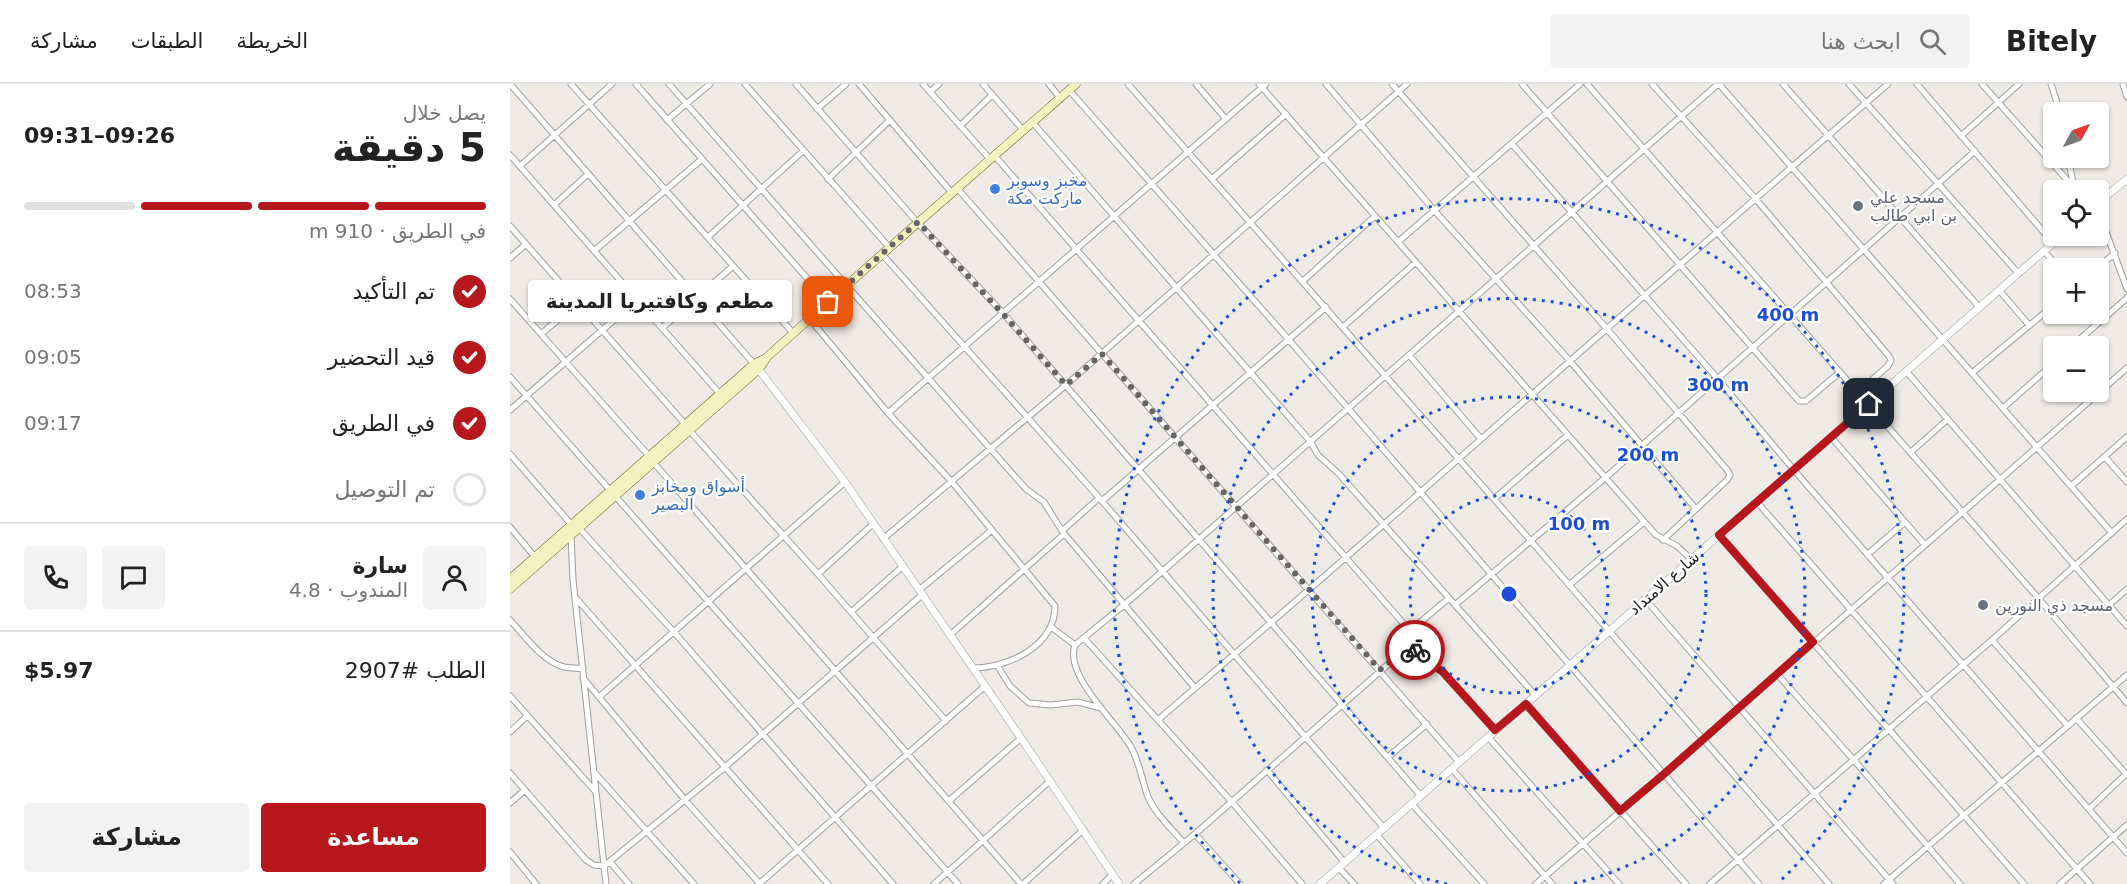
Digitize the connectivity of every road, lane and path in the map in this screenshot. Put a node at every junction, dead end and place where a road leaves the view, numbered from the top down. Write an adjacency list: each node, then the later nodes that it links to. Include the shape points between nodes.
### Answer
1 (571, 84): 43 (street)
2 (612, 84): 43 (street)
3 (636, 84): 50 (street)
4 (669, 84): 44 (street)
5 (710, 84): 44 (street)
6 (796, 84): 45 (street)
7 (846, 84): 45 (street)
8 (859, 84): 51 (street)
9 (923, 84): 36 (street)
10 (939, 84): 36 (street)
11 (983, 84): 37 (street)
12 (1049, 84): 39 (street)
13 (1128, 84): 63 (street)
14 (1196, 84): 49 (street)
15 (1326, 84): 53 (street)
16 (1392, 84): 35 (street)
17 (1407, 84): 35 (street)
18 (1522, 84): 47 (street)
19 (1580, 84): 47 (street)
20 (1587, 84): 60 (street)
21 (1652, 84): 48 (street)
22 (1719, 84): 48 (street); 70 (street)
23 (1783, 84): 58 (street)
24 (1849, 84): 42 (street)
25 (1888, 84): 42 (street)
26 (1917, 84): 57 (street)
27 (1982, 84): 40 (street)
28 (2019, 84): 40 (street)
29 (2051, 84): 41 (street)
30 (2123, 84): 38 (street)
31 (748, 85): 61 (street)
32 (1262, 85): 46 (street); 49 (street)
33 (512, 86): 56 (street)
34 (1072, 87): 39 (main road); 80 (street)
35 (1398, 91): 53 (street); 73 (street)
36 (930, 92): 54 (street)
37 (992, 95): 54 (street); 55 (street)
38 (2127, 97)
39 (1060, 98): 52 (main road)
40 (1999, 102): 57 (street); 77 (street)
41 (2057, 102)
42 (1866, 103): 58 (street); 79 (street)
43 (589, 104): 56 (street); 82 (street)
44 (687, 104): 50 (street); 81 (street)
45 (817, 109): 64 (street)
46 (1286, 114): 67 (street); 74 (street)
47 (1548, 114): 59 (street); 78 (street)
48 (1682, 117): 60 (street); 85 (street)
49 (1225, 118): 63 (street)
50 (667, 120): 68 (street)
51 (890, 120): 64 (street); 83 (street)
52 (1033, 123): 55 (main road); 91 (street)
53 (1361, 124): 67 (street); 88 (street)
54 (960, 126): 66 (street)
55 (1023, 130): 66 (main road)
56 (554, 135): 69 (street); 72 (street)
57 (1961, 135): 62 (street)
58 (1828, 136): 70 (street); 92 (street)
59 (1512, 144): 73 (street); 89 (street)
60 (1644, 150): 78 (street); 97 (street)
61 (803, 151): 75 (street); 81 (street)
62 (1975, 151): 79 (street); 98 (street)
63 (1189, 152): 74 (street); 80 (street)
64 (855, 153): 75 (street); 94 (street)
65 (510, 155): 69 (street)
66 (992, 157): 83 (main road); 106 (street)
67 (1324, 158): 90 (street); 95 (street)
68 (702, 159): 82 (street); 87 (street)
69 (518, 164): 71 (street); 86 (street)
70 (1793, 166): 85 (street); 107 (street)
71 (510, 168)
72 (588, 174): 86 (street); 93 (street)
73 (1473, 177): 88 (street); 103 (street)
74 (1213, 178): 95 (street)
75 (828, 179): 105 (street)
76 (2127, 179): 84 (street)
77 (2066, 180)
78 (1607, 181): 89 (street); 117 (street)
79 (1938, 184): 92 (street); 119 (street)
80 (1152, 185): 91 (street); 112 (street)
81 (762, 188): 87 (street); 124 (street)
82 (666, 190): 93 (street); 99 (street)
83 (955, 190): 94 (main road); 122 (street)
84 (2109, 194)
85 (1755, 198): 97 (street); 123 (street)
86 (554, 205): 109 (street)
87 (742, 206): 99 (street); 133 (street)
88 (1434, 210): 101 (street); 120 (street)
89 (1571, 213): 103 (street); 128 (street)
90 (1375, 216): 101 (street); 121 (street)
91 (1114, 218): 106 (street); 125 (street)
92 (1900, 218): 107 (street); 136 (street)
93 (630, 221): 109 (street); 130 (street)
94 (918, 222): 105 (main road); 138 (street)
95 (1251, 222): 112 (street); 121 (street)
96 (510, 226): 102 (street)
97 (1717, 231): 117 (street); 139 (street)
98 (2043, 231)
99 (708, 237): 118 (street)
100 (2109, 238): 110 (street)
101 (1398, 242): 116 (street)
102 (526, 244): 113 (street); 134 (street)
103 (1534, 246): 120 (street); 146 (street)
104 (2050, 246): 108 (street, شارع الامتداد)
105 (889, 247): 111 (main road)
106 (1077, 249): 122 (street); 142 (street)
107 (1864, 249): 123 (street); 151 (street)
108 (2044, 251): 114 (street); 119 (street, شارع الامتداد)
109 (594, 252): 132 (street)
110 (2115, 253): 115 (street); 126 (street)
111 (882, 254): 124 (main road); 153 (street)
112 (1214, 255): 125 (street); 152 (street)
113 (510, 258)
114 (2050, 258)
115 (2109, 258)
116 (1416, 262): 137 (street); 144 (street)
117 (1681, 264): 128 (street); 154 (street)
118 (734, 266): 130 (street); 148 (street)
119 (2018, 273): 127 (street, شارع الامتداد)
120 (1496, 278): 137 (street); 157 (street)
121 (1303, 281): 135 (street)
122 (1039, 282): 138 (street); 155 (street)
123 (1827, 282): 139 (street); 172 (street, via 1891,360)
124 (847, 285): 133 (main road); 168 (street)
125 (1176, 288): 142 (street); 163 (street)
126 (2127, 289)
127 (1999, 290): 136 (street, شارع الامتداد); 143 (street)
128 (1645, 295): 146 (street); 169 (street)
129 (510, 298): 149 (street)
130 (697, 298): 145 (street); 159 (street)
131 (2127, 298): 150 (street)
132 (637, 300): 145 (street); 147 (street)
133 (828, 302): 141 (main road)
134 (578, 303): 147 (street); 149 (street)
135 (1326, 307): 144 (street); 152 (street)
136 (1979, 307): 151 (street, شارع الامتداد)
137 (1459, 311): 156 (street); 174 (street)
138 (1003, 314): 153 (street); 171 (street)
139 (1790, 314): 154 (street); 162 (street)
140 (2043, 314): 143 (street)
141 (809, 318): 148 (main road); 183 (street)
142 (1140, 320): 155 (street); 178 (street)
143 (2029, 325): 164 (street)
144 (1343, 327): 166 (street)
145 (662, 328): 173 (street)
146 (1607, 329): 157 (street); 182 (street)
147 (603, 330): 158 (street); 186 (street)
148 (793, 333): 159 (main road)
149 (541, 334): 158 (street)
150 (2083, 336)
151 (1942, 339): 161 (street, شارع الامتداد); 164 (street)
152 (1289, 340): 163 (street); 180 (street)
153 (964, 346): 168 (street); 184 (street)
154 (1753, 347): 162 (street, via 1803,402); 169 (street)
155 (1102, 354): 171 (street); 190 (street)
156 (1408, 355): 166 (street); 191 (street)
157 (1570, 361): 174 (street); 193 (street)
158 (565, 362): 175 (street); 199 (street)
159 (756, 366): 173 (main road); 186 (main road); 206 (street)
160 (2127, 368): 170 (street)
161 (1906, 371): 177 (street, شارع الامتداد); 185 (street)
162 (1840, 372): 172 (street)
163 (1251, 373): 178 (street); 192 (street)
164 (1972, 373): 179 (street)
165 (2043, 373): 179 (street)
166 (1386, 375): 180 (street); 200 (street)
167 (510, 377): 175 (street)
168 (928, 378): 183 (street); 195 (street)
169 (1717, 378): 182 (street); 202 (street)
170 (2109, 381)
171 (1066, 385): 184 (street); 201 (street)
172 (1858, 392): 177 (street)
173 (720, 394): 186 (main road)
174 (1532, 394): 187 (street); 191 (street)
175 (526, 396): 181 (street); 210 (street)
176 (2085, 402): 194 (street)
177 (1869, 404): 188 (street, شارع الامتداد); 196 (street)
178 (1214, 406): 190 (street); 203 (street)
179 (2003, 408): 194 (street)
180 (1348, 409): 192 (street); 211 (street)
181 (510, 410)
182 (1678, 412): 193 (street); 216 (street, via 1730,474)
183 (888, 413): 207 (street)
184 (1029, 417): 195 (street); 213 (street)
185 (1948, 419): 196 (street); 205 (street)
186 (688, 428): 199 (main road); 230 (street)
187 (1568, 435): 204 (street); 212 (street)
188 (1831, 437): 202 (street, شارع الامتداد); 220 (street)
189 (2127, 437): 198 (street)
190 (1176, 438): 201 (street); 215 (street)
191 (1481, 438): 200 (street)
192 (1311, 441): 203 (street); 222 (street, via 1317,455)
193 (1642, 444): 204 (street); 216 (street)
194 (2037, 448): 205 (street); 209 (street)
195 (991, 449): 207 (street); 226 (street, via 1026,489 1044,502)
196 (1911, 452): 217 (street)
197 (510, 454): 223 (street)
198 (2105, 456): 208 (street); 209 (street)
199 (652, 459): 210 (main road); 243 (street)
200 (1458, 459): 211 (street); 212 (street)
201 (1138, 470): 213 (street); 232 (street)
202 (1794, 470): 214 (street, شارع الامتداد); 236 (street)
203 (1273, 474): 215 (street); 238 (street)
204 (1605, 478): 219 (street); 234 (street)
205 (2001, 480): 217 (street); 241 (street)
206 (845, 482): 221 (street); 230 (street)
207 (952, 482): 225 (street); 231 (street)
208 (2127, 483)
209 (2071, 486): 227 (street)
210 (613, 493): 223 (main road); 258 (street)
211 (1420, 493): 222 (street); 246 (street)
212 (1494, 499): 234 (street)
213 (1101, 500): 226 (street); 244 (street)
214 (1757, 502): 228 (street, شارع الامتداد); 262 (street)
215 (1236, 507): 232 (street); 252 (street)
216 (1696, 509): 233 (street)
217 (1964, 513): 235 (street); 256 (street)
218 (2127, 519): 227 (street)
219 (1644, 522): 233 (street); 249 (street)
220 (1905, 522): 235 (street); 236 (street)
221 (873, 524): 231 (street); 245 (street)
222 (1384, 525): 238 (street); 255 (street)
223 (575, 526): 229 (main road); 237 (main road); 270 (street)
224 (510, 527): 237 (street)
225 (992, 530): 242 (street); 253 (street)
226 (1063, 533): 242 (street); 259 (street)
227 (2112, 533): 241 (street)
228 (1719, 535): 239 (street, شارع الامتداد); 275 (street)
229 (571, 536): 251 (main road); 254 (street)
230 (784, 536): 243 (street); 245 (street)
231 (883, 539): 240 (street)
232 (1198, 540): 244 (street); 265 (street)
233 (1663, 540): 239 (street, via 1677,546)
234 (1531, 541): 246 (street); 249 (street)
235 (1925, 545): 247 (street)
236 (1868, 554): 247 (street)
237 (535, 557): 248 (main road)
238 (1347, 557): 252 (street); 268 (street)
239 (1691, 560): 257 (street, شارع الامتداد)
240 (903, 566): 253 (street); 263 (street)
241 (2076, 567): 256 (street); 261 (street)
242 (1026, 568): 267 (street, via 1055,606); 271 (street)
243 (747, 569): 258 (street); 285 (street)
244 (1163, 571): 259 (street); 278 (street)
245 (818, 574): 263 (street)
246 (1491, 575): 260 (street); 282 (street)
247 (1888, 578): 262 (street); 279 (street)
248 (510, 579)
249 (1569, 585): 269 (street)
250 (2127, 589): 261 (street)
251 (510, 590)
252 (1309, 590): 265 (street); 286 (street)
253 (920, 592): 271 (street); 272 (street)
254 (575, 597): 280 (street); 284 (street)
255 (1449, 598): 260 (street); 268 (street)
256 (2039, 598): 274 (street); 291 (street)
257 (1646, 599): 269 (street, شارع الامتداد); 301 (street)
258 (709, 601): 270 (street); 297 (street)
259 (1125, 605): 273 (street); 292 (street)
260 (1455, 605): 293 (street)
261 (2109, 605): 266 (street)
262 (1851, 610): 275 (street); 295 (street)
263 (851, 612): 272 (street)
264 (510, 620): 284 (street, via 555,663)
265 (1270, 623): 278 (street); 299 (street)
266 (2127, 626)
267 (1051, 627): 276 (street); 281 (street, via 1036,645)
268 (1411, 630): 277 (street, via 1417,639)
269 (1609, 631): 282 (street, شارع الامتداد); 316 (street)
270 (674, 632): 280 (street); 312 (street)
271 (950, 635): 283 (street)
272 (873, 637): 285 (street); 306 (street)
273 (1084, 638): 276 (street); 305 (street)
274 (1992, 640): 279 (street); 308 (street)
275 (1813, 642): 287 (street); 309 (street)
276 (1075, 645): 302 (street, via 1072,653 1077,672)
277 (1411, 645): 286 (street); 310 (street, via 1424,660 1442,671)
278 (1234, 655): 292 (street); 314 (street)
279 (1964, 664): 295 (street); 317 (street)
280 (635, 665): 296 (street); 322 (street)
281 (997, 665): 283 (street); 302 (street, via 1014,690 1029,702 1078,702)
282 (1569, 666): 293 (street, شارع الامتداد); 327 (street)
283 (973, 668): 290 (street)
284 (583, 669): 289 (street)
285 (836, 670): 297 (street); 318 (street)
286 (1380, 670): 299 (street); 307 (street)
287 (1777, 674): 301 (street); 320 (street)
288 (2127, 675): 291 (street)
289 (584, 678): 296 (street); 325 (street)
290 (986, 686): 306 (street); 315 (street)
291 (2113, 687): 298 (street); 304 (street)
292 (1195, 688): 305 (street)
293 (1535, 695): 300 (street, شارع الامتداد)
294 (510, 696): 303 (street)
295 (1927, 696): 309 (street); 330 (street)
296 (599, 697): 336 (street)
297 (799, 702): 312 (street); 331 (street)
298 (2127, 703)
299 (1342, 704): 314 (street); 319 (street)
300 (1526, 704): 310 (street, شارع الامتداد); 342 (street)
301 (1740, 707): 316 (street); 334 (street)
302 (1101, 708): 354 (street, via 1131,748 1150,801)
303 (527, 716): 311 (street); 333 (street)
304 (2076, 718): 308 (street); 328 (street)
305 (1159, 719): 338 (street)
306 (946, 721): 318 (street)
307 (1427, 724): 319 (street); 321 (street)
308 (2068, 726): 317 (street)
309 (1889, 729): 320 (street); 343 (street)
310 (1495, 730): 313 (street, شارع الامتداد)
311 (510, 732)
312 (762, 734): 322 (street); 344 (street)
313 (1488, 736): 321 (street, شارع الامتداد); 355 (street)
314 (1305, 737): 324 (street); 347 (street)
315 (1022, 738): 329 (street); 337 (street)
316 (1704, 740): 327 (street); 345 (street)
317 (2039, 751): 330 (street); 341 (street)
318 (909, 754): 331 (street); 337 (street)
319 (1388, 757): 335 (street)
320 (1853, 759): 334 (street); 356 (street)
321 (1459, 762): 323 (street, شارع الامتداد)
322 (724, 768): 336 (street); 357 (street)
323 (1452, 769): 335 (street, شارع الامتداد); 366 (street)
324 (1267, 770): 338 (street); 362 (street)
325 (593, 771): 333 (street); 349 (street)
326 (510, 773): 332 (street)
327 (1664, 774): 342 (street); 360 (street)
328 (2127, 774): 341 (street)
329 (1050, 780): 348 (street); 353 (street)
330 (2002, 783): 343 (street); 363 (street)
331 (872, 785): 344 (street); 364 (street)
332 (525, 790): 339 (street); 361 (street, via 586,860 594,865)
333 (595, 792): 361 (street)
334 (1815, 793): 345 (street); 367 (street)
335 (1421, 796): 340 (street, شارع الامتداد)
336 (685, 800): 349 (street); 372 (street)
337 (950, 801): 353 (street)
338 (1231, 801): 350 (street); 382 (street)
339 (510, 803)
340 (1412, 804): 347 (street, شارع الامتداد); 386 (street)
341 (2090, 809): 352 (street)
342 (1620, 811): 355 (street); 390 (street)
343 (1964, 816): 356 (street); 395 (street)
344 (835, 818): 357 (street); 374 (street)
345 (1779, 825): 360 (street); 393 (street)
346 (2127, 825): 352 (street)
347 (1384, 828): 351 (street, شارع الامتداد)
348 (1083, 830): 365 (street); 377 (street)
349 (647, 832): 361 (street); 371 (street)
350 (1195, 834): 354 (street); 381 (street)
351 (1377, 835): 362 (street, شارع الامتداد); 385 (street)
352 (2113, 837): 359 (street); 363 (street)
353 (983, 840): 364 (street); 377 (street)
354 (1184, 843): 380 (street)
355 (1582, 843): 366 (street); 389 (street)
356 (1927, 847): 367 (street); 394 (street)
357 (798, 850): 372 (street); 373 (street)
358 (510, 852): 368 (street)
359 (2127, 853)
360 (1738, 860): 391 (street); 392 (street)
361 (607, 864): 369 (street); 370 (street)
362 (1342, 865): 383 (street, شارع الامتداد); 384 (street)
363 (2077, 869): 396 (street); 397 (street)
364 (948, 872): 375 (street); 376 (street)
365 (1112, 875): 378 (street); 379 (street)
366 (1545, 876): 387 (street); 388 (street)
367 (1889, 883)
368 (536, 884)
369 (606, 884)
370 (629, 884)
371 (694, 884)
372 (760, 884)
373 (828, 884)
374 (893, 884)
375 (934, 884)
376 (958, 884)
377 (1022, 884)
378 (1103, 884)
379 (1119, 884)
380 (1134, 884)
381 (1240, 884)
382 (1302, 884)
383 (1320, 884)
384 (1354, 884)
385 (1420, 884)
386 (1484, 884)
387 (1536, 884)
388 (1552, 884)
389 (1618, 884)
390 (1686, 884)
391 (1710, 884)
392 (1759, 884)
393 (1829, 884)
394 (1960, 884)
395 (2024, 884)
396 (2060, 884)
397 (2090, 884)

